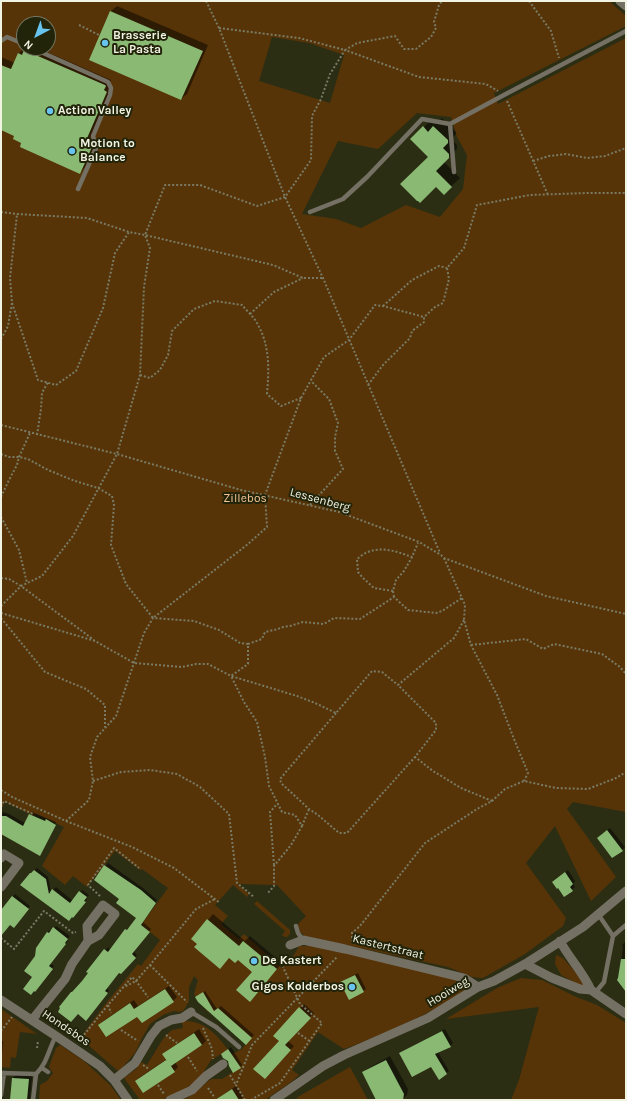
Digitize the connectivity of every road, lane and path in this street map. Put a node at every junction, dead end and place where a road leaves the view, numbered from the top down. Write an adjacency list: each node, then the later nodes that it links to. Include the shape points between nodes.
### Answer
1 (206, 1): 7 (path)
2 (442, 1): 12 (path, via 434,22 436,28 431,37 416,50 404,49 395,36 357,44)
3 (529, 1): 14 (path, via 551,31)
4 (620, 1): 5 (street)
5 (626, 6)
6 (79, 25): 9 (path)
7 (219, 28): 12 (path, via 299,38); 23 (path)
8 (626, 31): 14 (lane)
9 (99, 35)
10 (1, 41): 11 (lane, via 7,37)
11 (16, 41)
12 (345, 50): 15 (path, via 420,77 486,84); 23 (path, via 330,74 312,116 311,160)
13 (50, 56): 20 (lane, via 108,82 111,88 93,136 96,148)
14 (561, 65): 15 (lane)
15 (504, 95): 16 (lane); 18 (path)
16 (450, 124): 19 (lane); 25 (lane, via 422,119 343,199)
17 (626, 148): 18 (path, via 606,156 587,158 566,154)
18 (533, 161): 22 (path)
19 (454, 172)
20 (78, 189)
21 (626, 193): 22 (path)
22 (548, 195): 29 (path, via 530,195 477,205 464,248)
23 (285, 196): 28 (path, via 257,206 200,186 165,185); 31 (path)
24 (1, 212): 26 (path)
25 (310, 212)
26 (17, 214): 27 (path, via 86,218); 32 (path, via 10,278)
27 (129, 232): 28 (path); 39 (path, via 115,253 103,308 76,371 56,384)
28 (146, 234): 30 (path, via 273,265); 38 (path, via 150,248 144,286)
29 (447, 268): 33 (path, via 439,266 412,280); 35 (path, via 449,279 443,303)
30 (303, 278): 31 (path); 34 (path, via 274,292)
31 (323, 278): 37 (path)
32 (12, 303): 36 (path, via 8,326); 39 (path, via 38,380)
33 (383, 306): 35 (path); 37 (path, via 375,305)
34 (250, 314): 38 (path, via 242,305 215,302 194,309 172,331 168,355 160,370 150,378); 42 (path, via 258,324 267,346 267,394 281,406)
35 (424, 317): 41 (path, via 424,322 412,331 410,338 383,365)
36 (1, 339)
37 (349, 340): 40 (path, via 324,357); 41 (path)
38 (140, 375): 47 (path)
39 (48, 382): 45 (path, via 42,393)
40 (311, 382): 42 (path); 52 (path, via 329,399 338,423 335,451 343,469)
41 (368, 385): 55 (path)
42 (301, 398): 50 (path)
43 (1, 425): 44 (path, Lessenberg)
44 (30, 433): 45 (path, Lessenberg); 48 (path)
45 (37, 434): 47 (path, Lessenberg)
46 (1, 454): 48 (path)
47 (117, 454): 49 (path); 50 (path, Lessenberg)
48 (19, 457): 49 (path); 51 (path)
49 (98, 488): 59 (path, via 73,536 42,576); 68 (path, via 112,496 114,505 111,545 126,584)
50 (265, 495): 52 (path, Lessenberg); 68 (path, via 267,527)
51 (1, 497)
52 (310, 505): 54 (path, Lessenberg, via 339,512)
53 (1, 517): 59 (path, via 18,550)
54 (418, 542): 55 (path, Lessenberg); 56 (path)
55 (441, 554): 57 (path, Lessenberg)
56 (412, 557): 61 (path, via 396,580); 61 (path, via 394,550 377,549 357,559 358,572 368,583 374,588)
57 (444, 558): 63 (path, Lessenberg); 66 (path, via 546,596)
58 (1, 578): 60 (path, via 9,579)
59 (27, 583): 60 (path)
60 (21, 586): 64 (path); 70 (path)
61 (393, 591): 62 (path)
62 (394, 596): 63 (path, via 408,610 436,612); 71 (path, via 360,618 334,618 324,624 303,622 265,632 262,639)
63 (462, 598): 69 (path, Lessenberg, via 465,605)
64 (1, 606)
65 (1, 613): 70 (path)
66 (626, 614)
67 (1, 618): 78 (path, via 45,672 86,689 105,705)
68 (153, 618): 71 (path, via 194,621 219,630 240,643); 73 (path, via 144,633)
69 (464, 620): 72 (path, Lessenberg); 76 (path, via 454,638)
70 (96, 641): 73 (path)
71 (248, 644): 75 (path, via 248,664)
72 (471, 645): 74 (path, via 526,639 544,649 554,644 602,654); 82 (path, Lessenberg, via 497,694 528,773)
73 (134, 662): 75 (path, via 182,668 208,664); 78 (path, via 116,716)
74 (626, 674)
75 (231, 676): 77 (path, via 297,696); 85 (path, via 257,722 269,786)
76 (398, 686): 77 (path, via 382,672 372,671); 79 (path, via 436,723 436,730)
77 (336, 713): 87 (path, via 280,779 281,783)
78 (105, 728): 81 (path, via 96,737 90,757)
79 (415, 757): 84 (path, via 461,788); 87 (path, via 347,833 339,833)
80 (626, 772): 82 (path, via 588,789 556,788)
81 (93, 781): 89 (path, via 89,800); 98 (path, via 121,772 150,770 177,774 200,787 229,814 237,883)
82 (524, 781): 84 (path, via 505,789)
83 (1, 790): 89 (path)
84 (492, 801): 111 (path, via 425,843 352,933)
85 (277, 804): 90 (path, via 282,812 296,815); 92 (path, via 270,812)
86 (1, 807): 88 (path, via 4,801)
87 (309, 809): 90 (path)
88 (33, 814)
89 (66, 821): 99 (path, via 132,847 174,868)
90 (302, 826): 92 (path)
91 (1, 858): 94 (street, via 4,854 19,863)
92 (274, 866): 96 (path, via 274,886)
93 (139, 868): 97 (path, via 114,848 88,885)
94 (1, 887)
95 (626, 891): 101 (street, Hooiweg)
96 (268, 894)
97 (100, 896)
98 (254, 897)
99 (215, 899): 100 (path); 113 (path, via 196,910)
100 (220, 903)
101 (598, 914): 105 (lane); 109 (street, Hooiweg)
102 (626, 925): 105 (lane)
103 (296, 926): 107 (lane)
104 (76, 932): 106 (path, via 73,933 44,911 14,949)
105 (613, 936): 118 (lane, via 604,982)
106 (1, 938)
107 (303, 940): 110 (street); 111 (street, Kastertstraat)
108 (88, 941): 128 (street, via 65,979)
109 (560, 941): 112 (street, Hooiweg); 118 (street)
110 (290, 945)
111 (349, 950): 116 (street, Kastertstraat, via 464,978); 120 (path)
112 (525, 964): 116 (street, Hooiweg); 118 (street, via 552,978)
113 (150, 965): 115 (path); 122 (path)
114 (283, 967): 120 (path)
115 (136, 981): 117 (path); 117 (path, via 132,977); 119 (path)
116 (478, 987): 162 (street, Hooiweg, via 428,1018 323,1066)
117 (122, 988): 123 (path)
118 (593, 992): 126 (street)
119 (148, 997)
120 (298, 998): 136 (path, via 300,1004 322,1023); 154 (path, via 252,1045)
121 (1, 1000): 128 (street, Hondsbos)
122 (187, 1002)
123 (108, 1005): 124 (path); 137 (path)
124 (111, 1012)
125 (191, 1012): 141 (lane, via 216,1026); 151 (street, via 159,1026 135,1063)
126 (626, 1014)
127 (12, 1016): 130 (path)
128 (32, 1020): 134 (street, Hondsbos)
129 (202, 1025): 143 (path, via 212,1049)
130 (1, 1030)
131 (121, 1030): 138 (path)
132 (298, 1033): 136 (path)
133 (166, 1035): 139 (path)
134 (56, 1036): 145 (lane); 151 (street, Hondsbos, via 100,1066)
135 (38, 1041): 140 (path)
136 (310, 1041): 161 (path, via 280,1083)
137 (79, 1042)
138 (140, 1042)
139 (176, 1043)
140 (37, 1048)
141 (239, 1048)
142 (188, 1057): 150 (path)
143 (213, 1059)
144 (223, 1064): 156 (street, via 192,1090)
145 (42, 1068): 146 (lane); 148 (lane)
146 (48, 1072)
147 (2, 1073): 148 (lane); 155 (lane)
148 (36, 1074): 158 (lane)
149 (230, 1075): 154 (path)
150 (200, 1076)
151 (114, 1080): 159 (street, Hondsbos)
152 (158, 1085): 156 (path)
153 (206, 1085): 157 (path)
154 (236, 1085): 160 (path)
155 (1, 1095)
156 (168, 1098)
157 (215, 1098)
158 (33, 1100)
159 (128, 1100)
160 (245, 1100)
161 (251, 1100)
162 (274, 1100)

